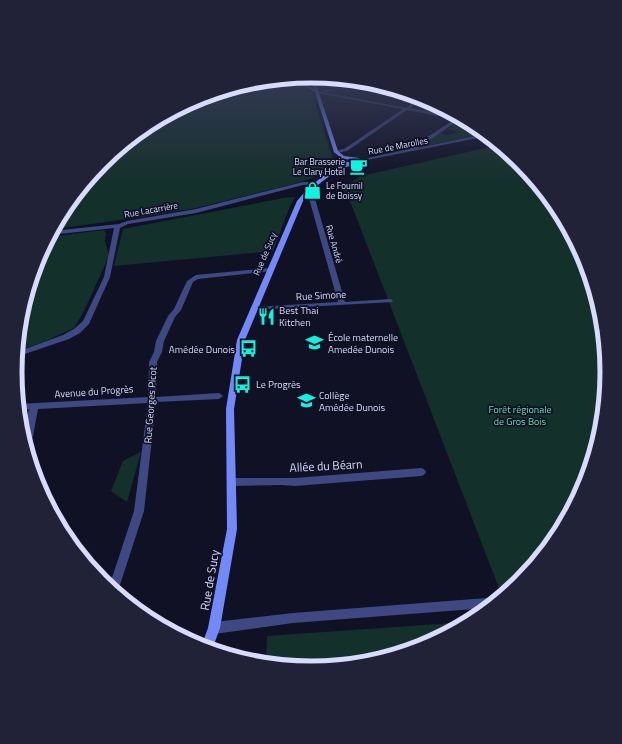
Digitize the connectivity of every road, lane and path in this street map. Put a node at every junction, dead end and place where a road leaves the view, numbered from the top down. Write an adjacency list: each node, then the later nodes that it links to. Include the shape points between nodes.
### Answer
1 (325, 116): 5 (main road)
2 (397, 116): 5 (street, via 345,150)
3 (455, 121): 6 (street)
4 (479, 137): 6 (street, Rue de Marolles)
5 (336, 152): 8 (main road)
6 (409, 152): 7 (street, Rue de Marolles)
7 (358, 161): 8 (main road, Rue de Sucy, via 348,164); 8 (main road, via 352,157)
8 (342, 162): 9 (main road, Rue de Sucy)
9 (319, 183): 10 (street, Rue Lacarrière); 11 (main road, Rue de Sucy)
10 (292, 187): 11 (street, Rue Lacarrière); 12 (street, Rue Lacarrière)
11 (308, 191): 14 (main road, Rue de Sucy, via 295,210); 16 (street, Rue André)
12 (119, 226): 13 (street); 18 (street, Rue Lacarrière, via 115,231 107,276 86,322 66,337)
13 (58, 232)
14 (270, 270): 17 (main road, Rue de Sucy); 20 (street, Rue Georges Picot, via 203,276 190,281 160,341 153,362)
15 (390, 302): 16 (street, Rue Simone)
16 (342, 304): 17 (street, Rue Simone)
17 (253, 309): 25 (main road, Rue de Sucy, via 241,340 230,402)
18 (23, 353)
19 (219, 396): 20 (street, Avenue du Progrès)
20 (153, 399): 21 (street, Avenue du Progrès); 26 (street, Rue Georges Picot, via 140,512)
21 (34, 406): 22 (street, Avenue du Progrès); 23 (street)
22 (24, 407)
23 (29, 432)
24 (421, 472): 25 (street, Allée du Béarn, via 295,482)
25 (232, 482): 28 (main road, Rue de Sucy, via 232,529)
26 (115, 584)
27 (484, 603): 28 (street, via 293,618)
28 (214, 628): 29 (main road, Rue de Sucy)
29 (209, 642)

